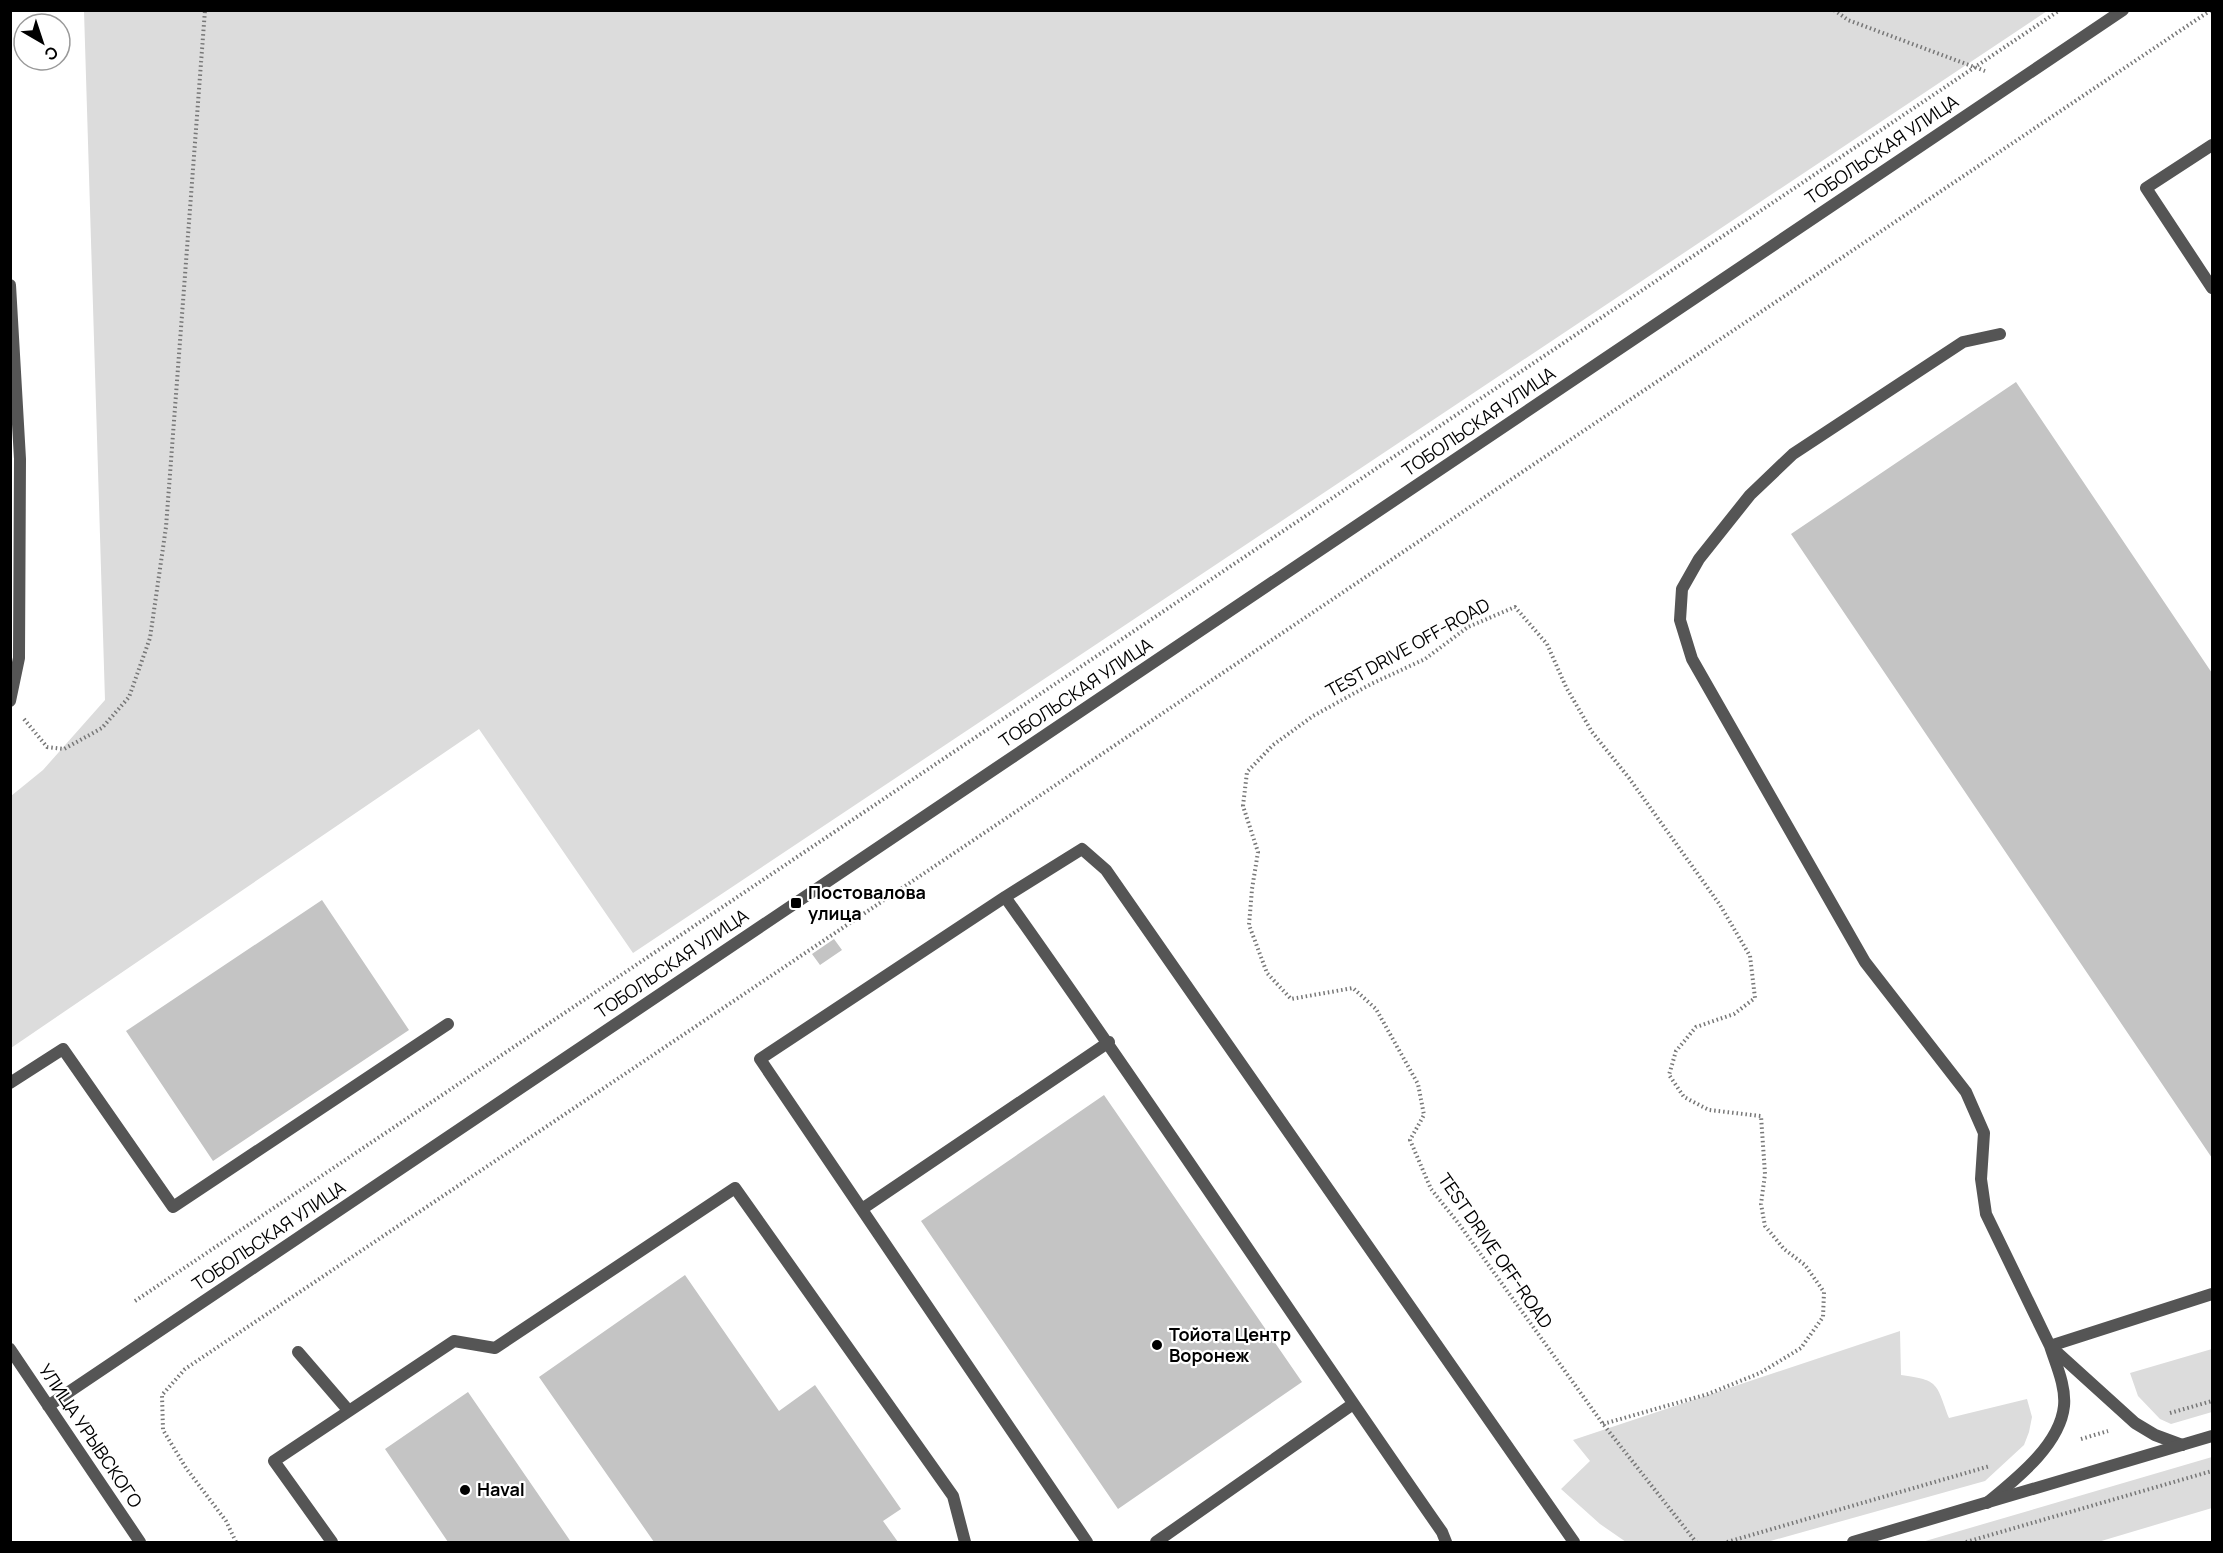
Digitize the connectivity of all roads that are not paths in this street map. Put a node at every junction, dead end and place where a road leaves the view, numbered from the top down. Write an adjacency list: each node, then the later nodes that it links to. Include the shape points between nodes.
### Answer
1 (2123, 10): 19 (street, ТОБОЛЬСКАЯ УЛИЦА)
2 (2212, 146): 4 (street, via 2146,188)
3 (10, 285): 7 (street, via 20,459)
4 (2212, 288)
5 (2000, 334): 15 (street, via 1963,342 1793,454 1750,495 1699,559 1682,589 1680,620 1692,659 1865,962 1966,1092 1984,1133 1981,1179 1986,1214)
6 (10, 647): 7 (street)
7 (20, 658): 8 (street)
8 (10, 701)
9 (1005, 897): 11 (street); 13 (street, via 760,1059); 30 (street, via 1082,849 1106,870)
10 (448, 1024): 12 (street, via 173,1207 63,1049)
11 (1109, 1042): 13 (street); 18 (street)
12 (10, 1083)
13 (862, 1209): 27 (street)
14 (2212, 1294): 15 (street)
15 (2050, 1346): 22 (street, via 2135,1423); 23 (street, via 2063,1385 2060,1424 2050,1442 2016,1479)
16 (10, 1349): 19 (street, УЛИЦА УРЫВСКОГО)
17 (298, 1352): 20 (street)
18 (1353, 1404): 28 (street); 29 (street)
19 (48, 1406): 24 (street, УЛИЦА УРЫВСКОГО)
20 (348, 1410): 25 (street, via 274,1461); 26 (street, via 454,1341 495,1348 735,1188 953,1496)
21 (2212, 1436): 22 (street)
22 (2182, 1445): 23 (street)
23 (1987, 1503): 31 (street)
24 (140, 1542)
25 (332, 1542)
26 (965, 1542)
27 (1087, 1542)
28 (1156, 1542)
29 (1446, 1542)
30 (1574, 1542)
31 (1853, 1542)

